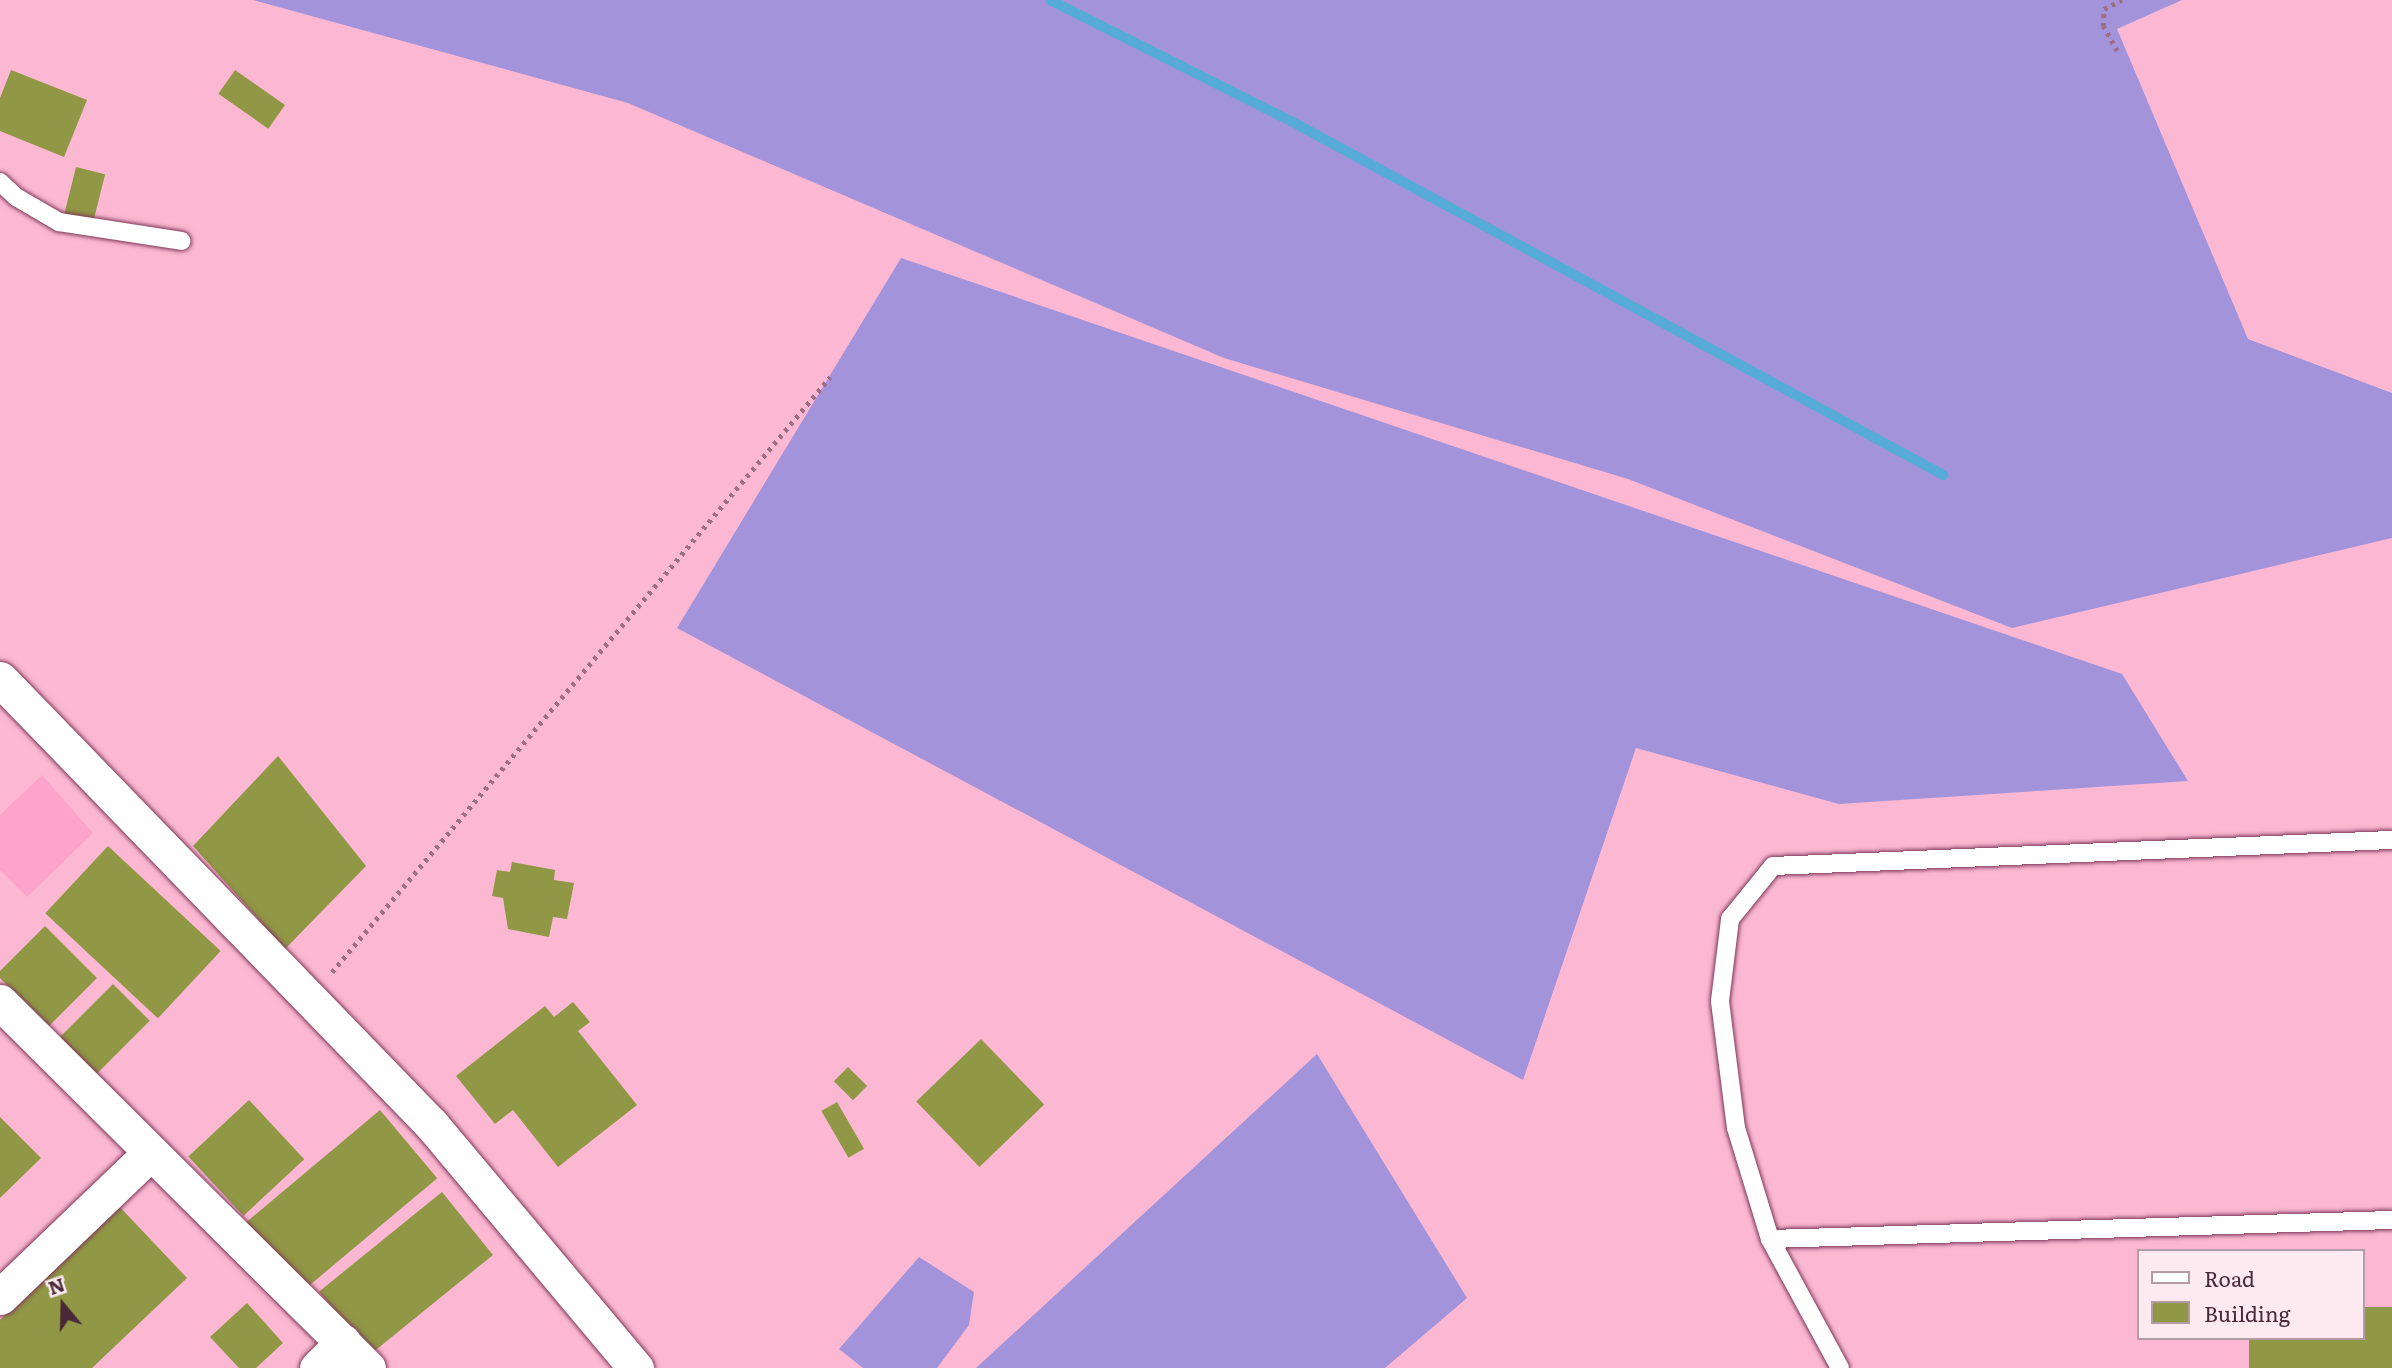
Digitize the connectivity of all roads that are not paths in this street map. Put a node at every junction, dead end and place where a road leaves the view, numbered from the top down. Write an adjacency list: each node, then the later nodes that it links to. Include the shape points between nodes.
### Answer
1 (0, 182): 2 (lane, via 59,222)
2 (182, 241)
3 (0, 679): 13 (street, via 431,1124)
4 (2392, 840): 8 (lane, via 1773,866 1730,919 1720,1001 1736,1128)
5 (0, 1002): 6 (street)
6 (151, 1152): 9 (street); 10 (street)
7 (2392, 1220): 8 (lane)
8 (1770, 1239): 14 (lane)
9 (0, 1297)
10 (344, 1342): 11 (street); 12 (street)
11 (317, 1368)
12 (368, 1368)
13 (636, 1368)
14 (1840, 1368)

